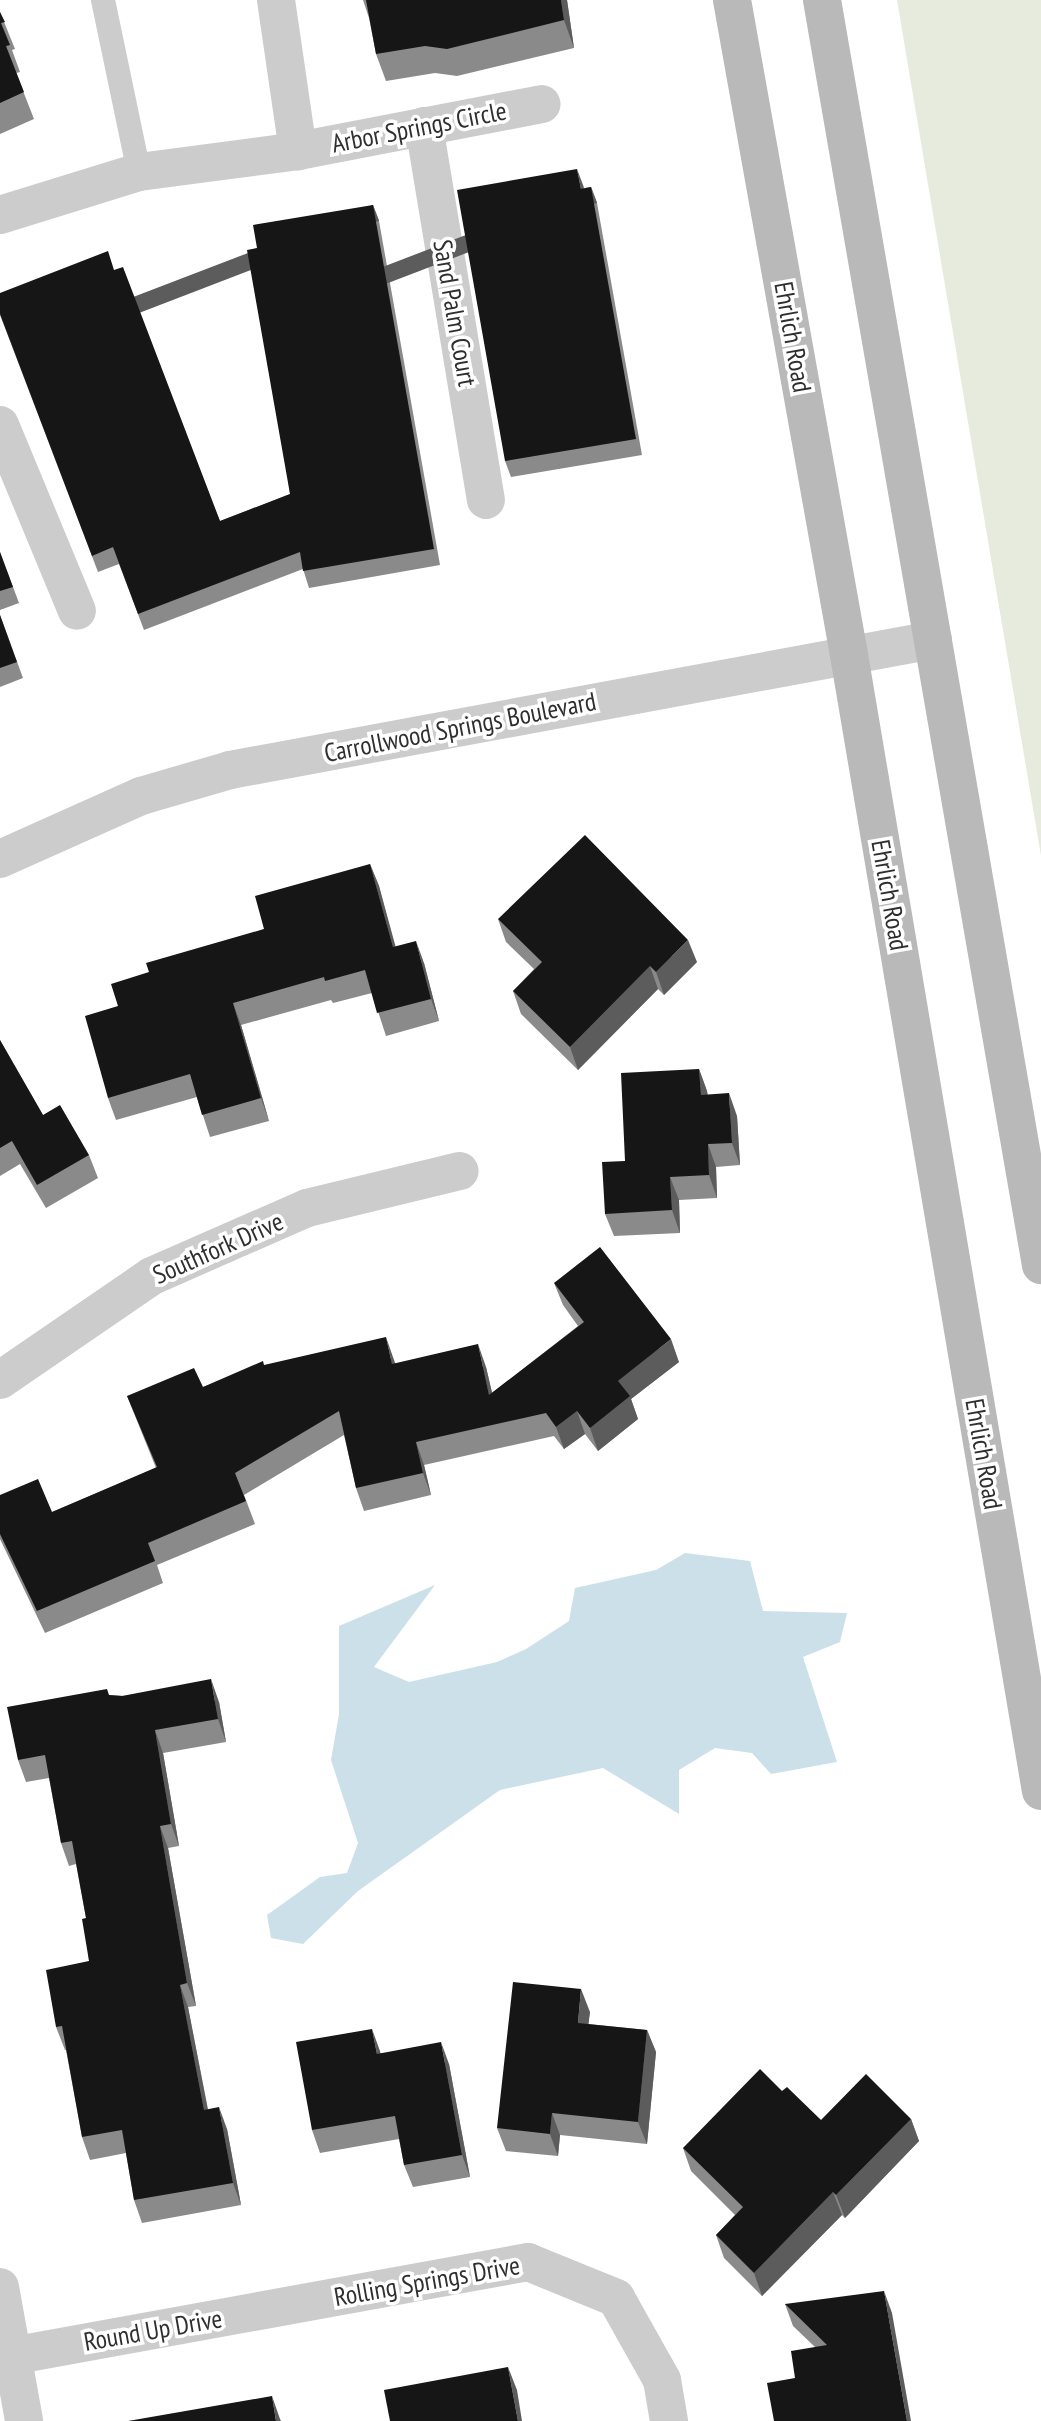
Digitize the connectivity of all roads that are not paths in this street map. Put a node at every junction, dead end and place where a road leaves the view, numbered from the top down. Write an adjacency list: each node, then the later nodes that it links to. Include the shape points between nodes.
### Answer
1 (103, 0): 8 (lane)
2 (276, 0): 7 (street, Arbor Springs Circle)
3 (732, 0): 14 (main road, Ehrlich Road)
4 (822, 0): 13 (main road)
5 (541, 104): 6 (street, Arbor Springs Circle)
6 (424, 125): 7 (street, Arbor Springs Circle); 11 (street, Sand Palm Court)
7 (298, 151): 8 (street, Arbor Springs Circle)
8 (139, 172): 9 (street, Arbor Springs Circle)
9 (0, 215)
10 (0, 425): 12 (street)
11 (486, 500)
12 (77, 611)
13 (933, 640): 14 (street, Carrollwood Springs Boulevard); 17 (main road)
14 (849, 655): 15 (street, Carrollwood Springs Boulevard, via 230,770 141,796); 19 (main road, Ehrlich Road)
15 (0, 859)
16 (460, 1171): 18 (street, Southfork Drive, via 307,1208 152,1276)
17 (1041, 1265)
18 (0, 1380)
19 (1041, 1791)
20 (0, 2287): 22 (street)
21 (306, 2302): 22 (street, Round Up Drive); 24 (street, Rolling Springs Drive, via 528,2262 616,2298 662,2380)
22 (6, 2357): 23 (street)
23 (24, 2421)
24 (669, 2421)

